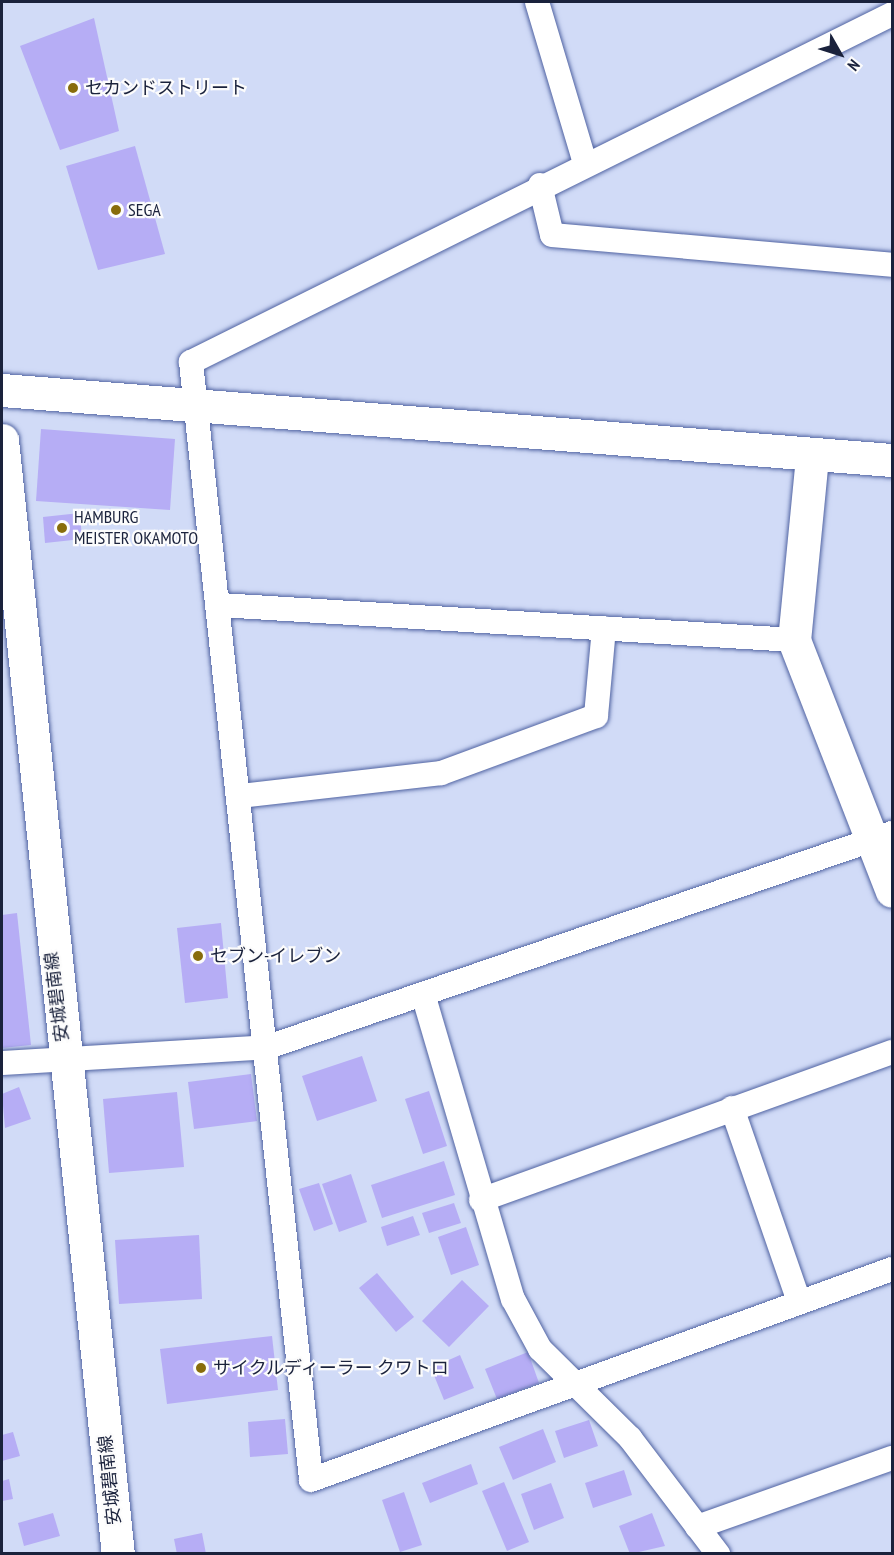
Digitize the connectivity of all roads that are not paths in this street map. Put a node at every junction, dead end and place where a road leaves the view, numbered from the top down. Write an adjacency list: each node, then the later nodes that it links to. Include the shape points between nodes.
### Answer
1 (537, 2): 3 (street)
2 (892, 14): 3 (street)
3 (585, 163): 4 (street)
4 (540, 185): 5 (street, via 552,235); 7 (street, via 191,362)
5 (892, 265)
6 (2, 390): 7 (street)
7 (193, 406): 9 (street); 11 (street)
8 (2, 440): 20 (street, 安城碧南線)
9 (812, 457): 10 (street); 13 (street)
10 (892, 460)
11 (220, 605): 12 (street); 14 (street)
12 (603, 628): 13 (street); 14 (street, via 596,716 441,773)
13 (794, 640): 15 (street)
14 (240, 796): 18 (street)
15 (881, 837): 16 (street); 17 (street)
16 (892, 891)
17 (423, 994): 18 (street); 23 (street)
18 (267, 1047): 20 (street); 26 (street, via 311,1480)
19 (892, 1052): 22 (street)
20 (64, 1059): 21 (street); 29 (street, 安城碧南線)
21 (2, 1063)
22 (732, 1108): 23 (street); 25 (street)
23 (481, 1200): 26 (street, via 518,1309 540,1349)
24 (892, 1269): 25 (street)
25 (799, 1302): 26 (street)
26 (577, 1382): 28 (street, via 630,1438)
27 (892, 1458): 28 (street)
28 (697, 1527): 30 (street)
29 (118, 1554)
30 (718, 1554)

